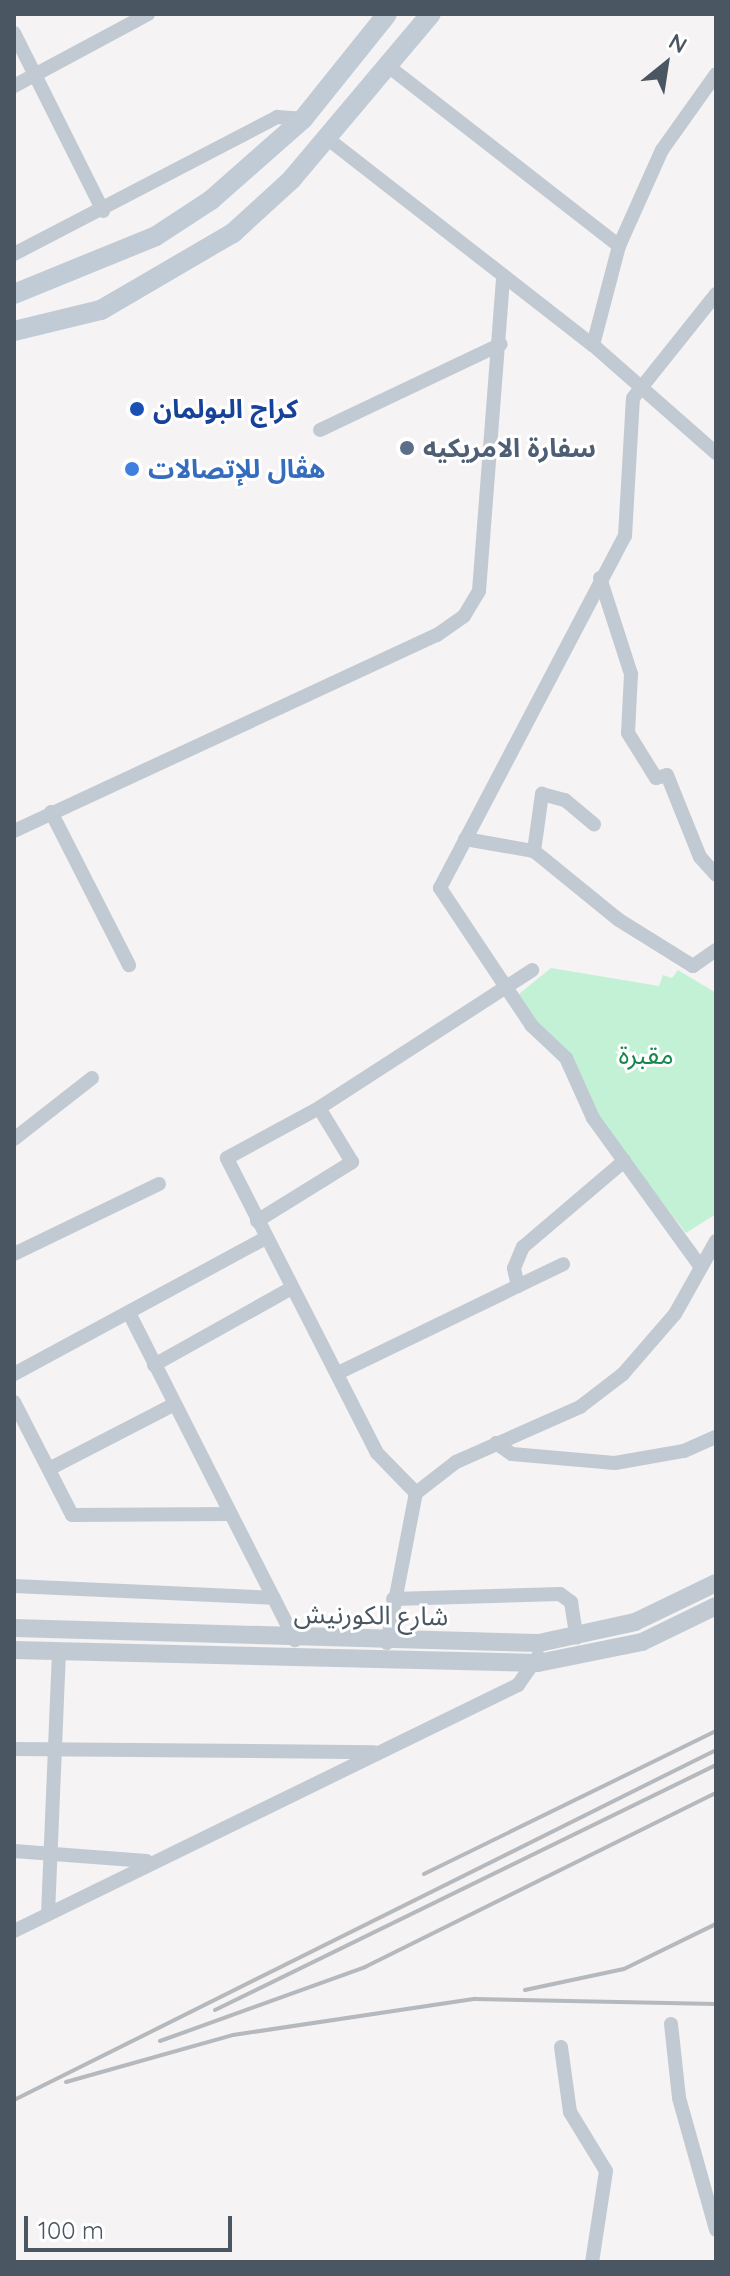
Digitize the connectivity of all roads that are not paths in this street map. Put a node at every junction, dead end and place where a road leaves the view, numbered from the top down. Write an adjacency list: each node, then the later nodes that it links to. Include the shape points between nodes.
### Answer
1 (387, 14): 9 (main road)
2 (431, 14): 5 (main road)
3 (144, 15): 7 (street)
4 (14, 33): 7 (street)
5 (388, 66): 10 (main road); 12 (street)
6 (716, 74): 12 (street, via 669,138)
7 (36, 76): 8 (street); 11 (street)
8 (14, 86)
9 (303, 119): 10 (main road); 11 (street, via 277,117); 15 (main road, via 211,200 156,236)
10 (328, 139): 14 (street); 17 (main road, via 233,233 101,310)
11 (103, 211): 13 (street)
12 (619, 246): 19 (street)
13 (14, 254)
14 (503, 280): 18 (street); 19 (street)
15 (14, 294)
16 (716, 294): 20 (street)
17 (14, 331)
18 (501, 344): 21 (street); 24 (street, via 479,591 464,616 343,680)
19 (593, 345): 20 (street)
20 (642, 389): 22 (street); 23 (street, via 629,407 630,521)
21 (320, 430)
22 (716, 453)
23 (600, 578): 27 (street); 29 (street, via 631,674 628,733 656,778 667,775 700,857)
24 (51, 812): 26 (street); 31 (street)
25 (594, 824): 28 (street, via 565,800 542,794)
26 (14, 831)
27 (465, 839): 28 (street); 33 (street, via 440,888)
28 (534, 851): 30 (street, via 619,920 693,966)
29 (716, 875)
30 (716, 950)
31 (129, 965)
32 (532, 970): 33 (street)
33 (506, 988): 35 (street); 37 (street, via 566,1058 593,1118)
34 (92, 1078): 36 (street)
35 (319, 1108): 39 (street, via 227,1158); 39 (street, via 352,1162)
36 (14, 1139)
37 (624, 1161): 44 (street); 45 (street, via 523,1247 514,1268)
38 (159, 1184): 42 (street)
39 (257, 1221): 40 (street)
40 (266, 1238): 46 (street); 47 (street)
41 (716, 1241): 44 (street)
42 (14, 1254)
43 (563, 1264): 45 (street)
44 (700, 1266): 54 (street, via 675,1314 623,1374 580,1407)
45 (518, 1286): 49 (street)
46 (292, 1288): 48 (street); 49 (street)
47 (129, 1313): 48 (street); 50 (street)
48 (154, 1365): 52 (street)
49 (338, 1373): 56 (street, via 377,1453)
50 (14, 1374)
51 (14, 1402): 55 (street)
52 (173, 1405): 55 (street); 57 (street)
53 (716, 1437): 54 (street, via 684,1451 615,1463 512,1454)
54 (496, 1443): 56 (street, via 446,1468)
55 (49, 1469): 57 (street, via 72,1515)
56 (416, 1493): 61 (street)
57 (230, 1514): 60 (street)
58 (716, 1583): 64 (street, شارع الكورنيش, via 635,1622)
59 (14, 1586): 60 (street)
60 (274, 1598): 65 (street)
61 (393, 1599): 64 (street, via 560,1594 571,1602); 66 (street)
62 (716, 1606): 70 (street, شارع الكورنيش, via 642,1642)
63 (14, 1628): 65 (street, شارع الكورنيش)
64 (577, 1638): 67 (street, شارع الكورنيش)
65 (295, 1640): 66 (street, شارع الكورنيش)
66 (387, 1643): 67 (street, شارع الكورنيش)
67 (539, 1643): 70 (street)
68 (14, 1650): 69 (street, شارع الكورنيش)
69 (59, 1651): 70 (street, شارع الكورنيش); 72 (street)
70 (538, 1663): 73 (street, via 518,1685)
71 (14, 1749): 72 (street)
72 (55, 1749): 73 (street); 75 (street)
73 (377, 1752): 76 (street)
74 (14, 1851): 75 (street)
75 (51, 1852): 76 (street); 77 (street)
76 (147, 1861): 77 (street)
77 (48, 1914): 78 (street)
78 (14, 1931)
79 (671, 2024): 81 (street, via 679,2098)
80 (561, 2047): 82 (street, via 570,2112 606,2171)
81 (716, 2230)
82 (592, 2262)

